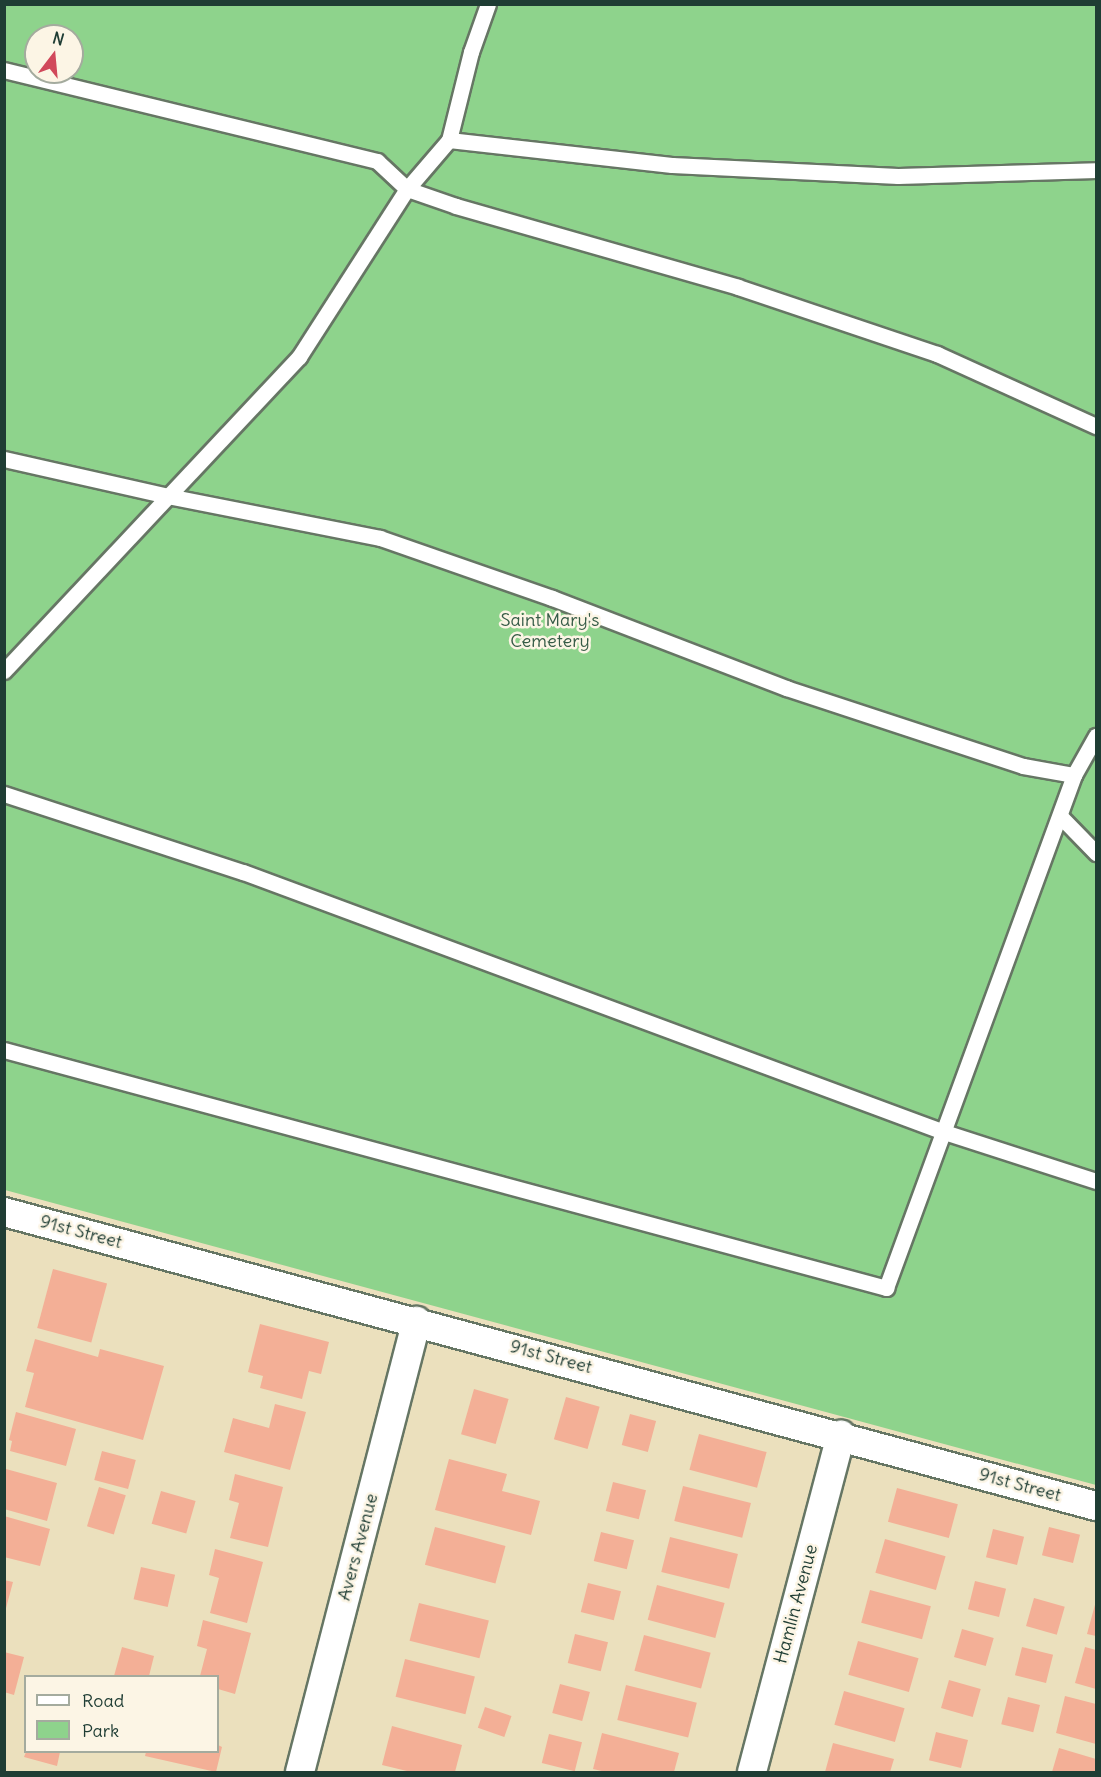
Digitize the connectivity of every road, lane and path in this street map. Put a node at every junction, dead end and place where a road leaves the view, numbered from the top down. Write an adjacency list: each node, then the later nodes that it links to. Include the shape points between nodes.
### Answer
1 (488, 4): 3 (lane, via 471,52)
2 (4, 70): 5 (lane, via 377,161)
3 (449, 140): 4 (lane, via 672,165 898,176); 5 (lane)
4 (1096, 170)
5 (407, 189): 6 (lane, via 738,287 937,354); 8 (lane, via 299,357)
6 (1096, 426)
7 (4, 459): 8 (lane)
8 (168, 496): 9 (lane); 11 (lane, via 380,538 552,598 786,688 1023,766)
9 (4, 671)
10 (1096, 736): 11 (lane)
11 (1074, 775): 13 (lane)
12 (4, 795): 16 (lane, via 243,872)
13 (1060, 816): 14 (lane); 16 (lane)
14 (1096, 853)
15 (4, 1050): 16 (lane, via 886,1288)
16 (944, 1132): 17 (lane)
17 (1096, 1181)
18 (4, 1212): 19 (street, 91st Street)
19 (417, 1321): 20 (street, 91st Street); 22 (street, Avers Avenue)
20 (841, 1436): 21 (street, 91st Street); 23 (street, Hamlin Avenue)
21 (1096, 1506)
22 (300, 1773)
23 (752, 1773)

